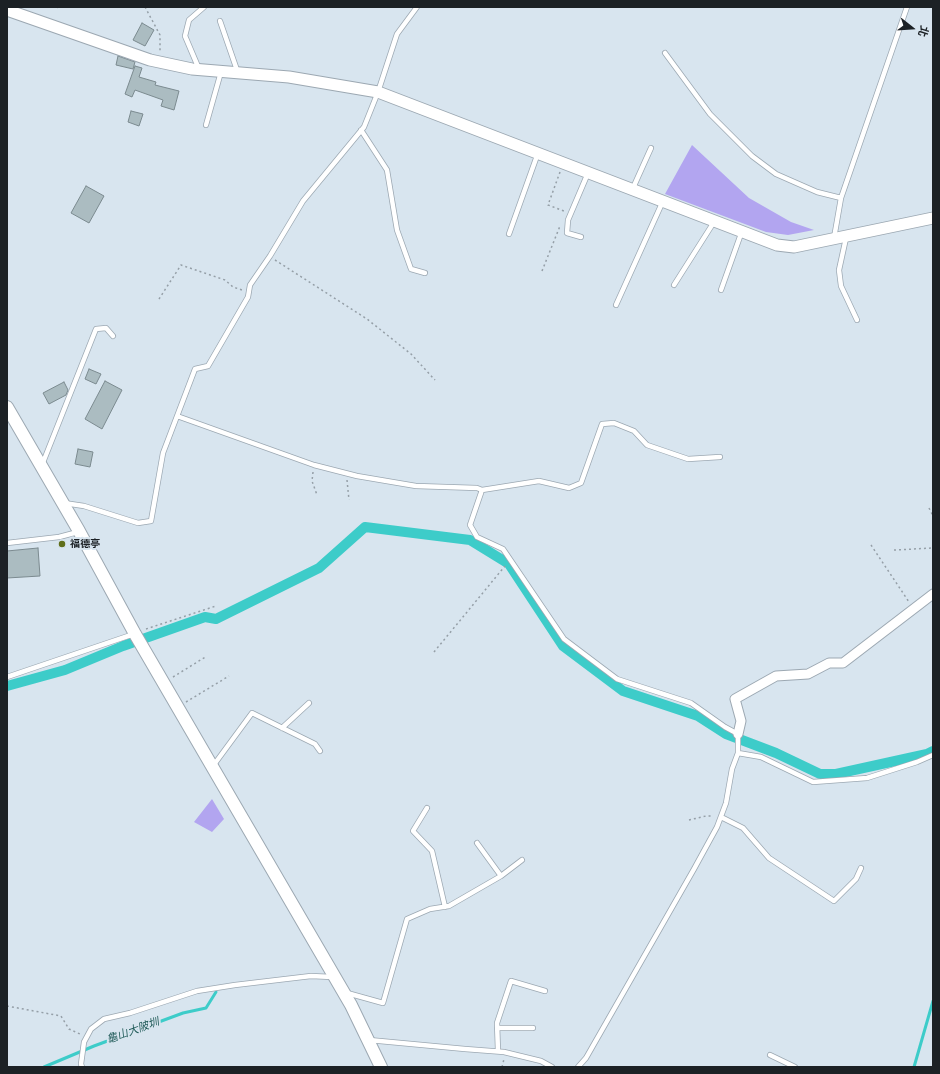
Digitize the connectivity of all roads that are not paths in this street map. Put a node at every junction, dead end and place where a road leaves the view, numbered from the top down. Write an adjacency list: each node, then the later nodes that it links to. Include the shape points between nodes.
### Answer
1 (204, 7): 7 (lane, via 189,20 185,36)
2 (416, 7): 10 (lane, via 397,34)
3 (907, 7): 17 (lane)
4 (7, 10): 7 (street, via 158,61)
5 (220, 21): 9 (lane)
6 (665, 53): 17 (lane, via 710,114 752,156 776,174 816,192)
7 (200, 70): 8 (street)
8 (221, 72): 9 (street); 11 (lane)
9 (238, 73): 10 (street, via 289,77)
10 (378, 92): 12 (lane); 14 (street)
11 (206, 125)
12 (361, 130): 26 (lane, via 387,170 397,230 411,269); 33 (lane, via 303,201 250,285 248,297 208,366 195,369)
13 (651, 148): 16 (lane)
14 (538, 153): 15 (street); 22 (lane)
15 (588, 172): 16 (street); 24 (lane, via 568,220 567,233)
16 (633, 189): 18 (street)
17 (841, 198): 25 (lane)
18 (663, 201): 20 (street); 29 (lane)
19 (933, 218): 23 (street)
20 (715, 221): 21 (street); 27 (lane)
21 (742, 231): 25 (street, via 777,245 794,247); 28 (lane)
22 (508, 234)
23 (847, 236): 25 (street); 30 (lane, via 839,270 841,286)
24 (581, 237)
25 (834, 238)
26 (425, 273)
27 (674, 285)
28 (721, 290)
29 (616, 305)
30 (856, 320)
31 (113, 336): 35 (lane, via 106,328 96,329)
32 (7, 407): 35 (main road)
33 (177, 416): 36 (lane, via 314,465 346,473 416,486); 37 (lane, via 163,453 151,521 138,523 84,506)
34 (720, 457): 36 (lane, via 688,460 647,445 634,431 614,423 602,424 581,483 570,488 539,481)
35 (41, 467): 37 (main road)
36 (482, 490): 45 (lane, via 470,525 477,537 503,549 564,639 617,680 691,703)
37 (63, 503): 38 (main road)
38 (80, 531): 39 (lane, via 59,537); 41 (main road)
39 (7, 543)
40 (933, 594): 45 (street, via 843,663 829,663 808,674 776,676 735,699 741,721)
41 (135, 634): 42 (lane); 49 (main road)
42 (7, 677)
43 (309, 702): 44 (lane)
44 (282, 728): 46 (lane, via 315,744); 49 (lane, via 252,713)
45 (738, 734): 47 (lane)
46 (320, 751)
47 (738, 753): 48 (lane, via 761,757 813,782 867,778 917,762); 51 (lane)
48 (933, 754)
49 (213, 766): 57 (main road)
50 (427, 808): 56 (lane, via 413,831 432,851)
51 (721, 817): 54 (lane, via 743,828 769,858 834,901 856,879); 68 (lane, via 691,875 586,1058)
52 (476, 843): 55 (lane)
53 (522, 860): 55 (lane)
54 (861, 868)
55 (501, 876): 56 (lane)
56 (445, 906): 59 (lane, via 430,909 407,919 383,1003)
57 (334, 977): 59 (main road); 65 (lane, via 311,976 235,985 197,992 104,1019 92,1029 84,1042)
58 (545, 991): 60 (lane, via 511,981)
59 (343, 992): 62 (main road)
60 (497, 1028): 61 (lane); 63 (lane)
61 (533, 1028)
62 (369, 1040): 63 (lane); 66 (main road)
63 (498, 1051): 67 (lane, via 541,1061)
64 (770, 1055): 69 (lane)
65 (82, 1067)
66 (381, 1067)
67 (552, 1067)
68 (578, 1067)
69 (795, 1067)

